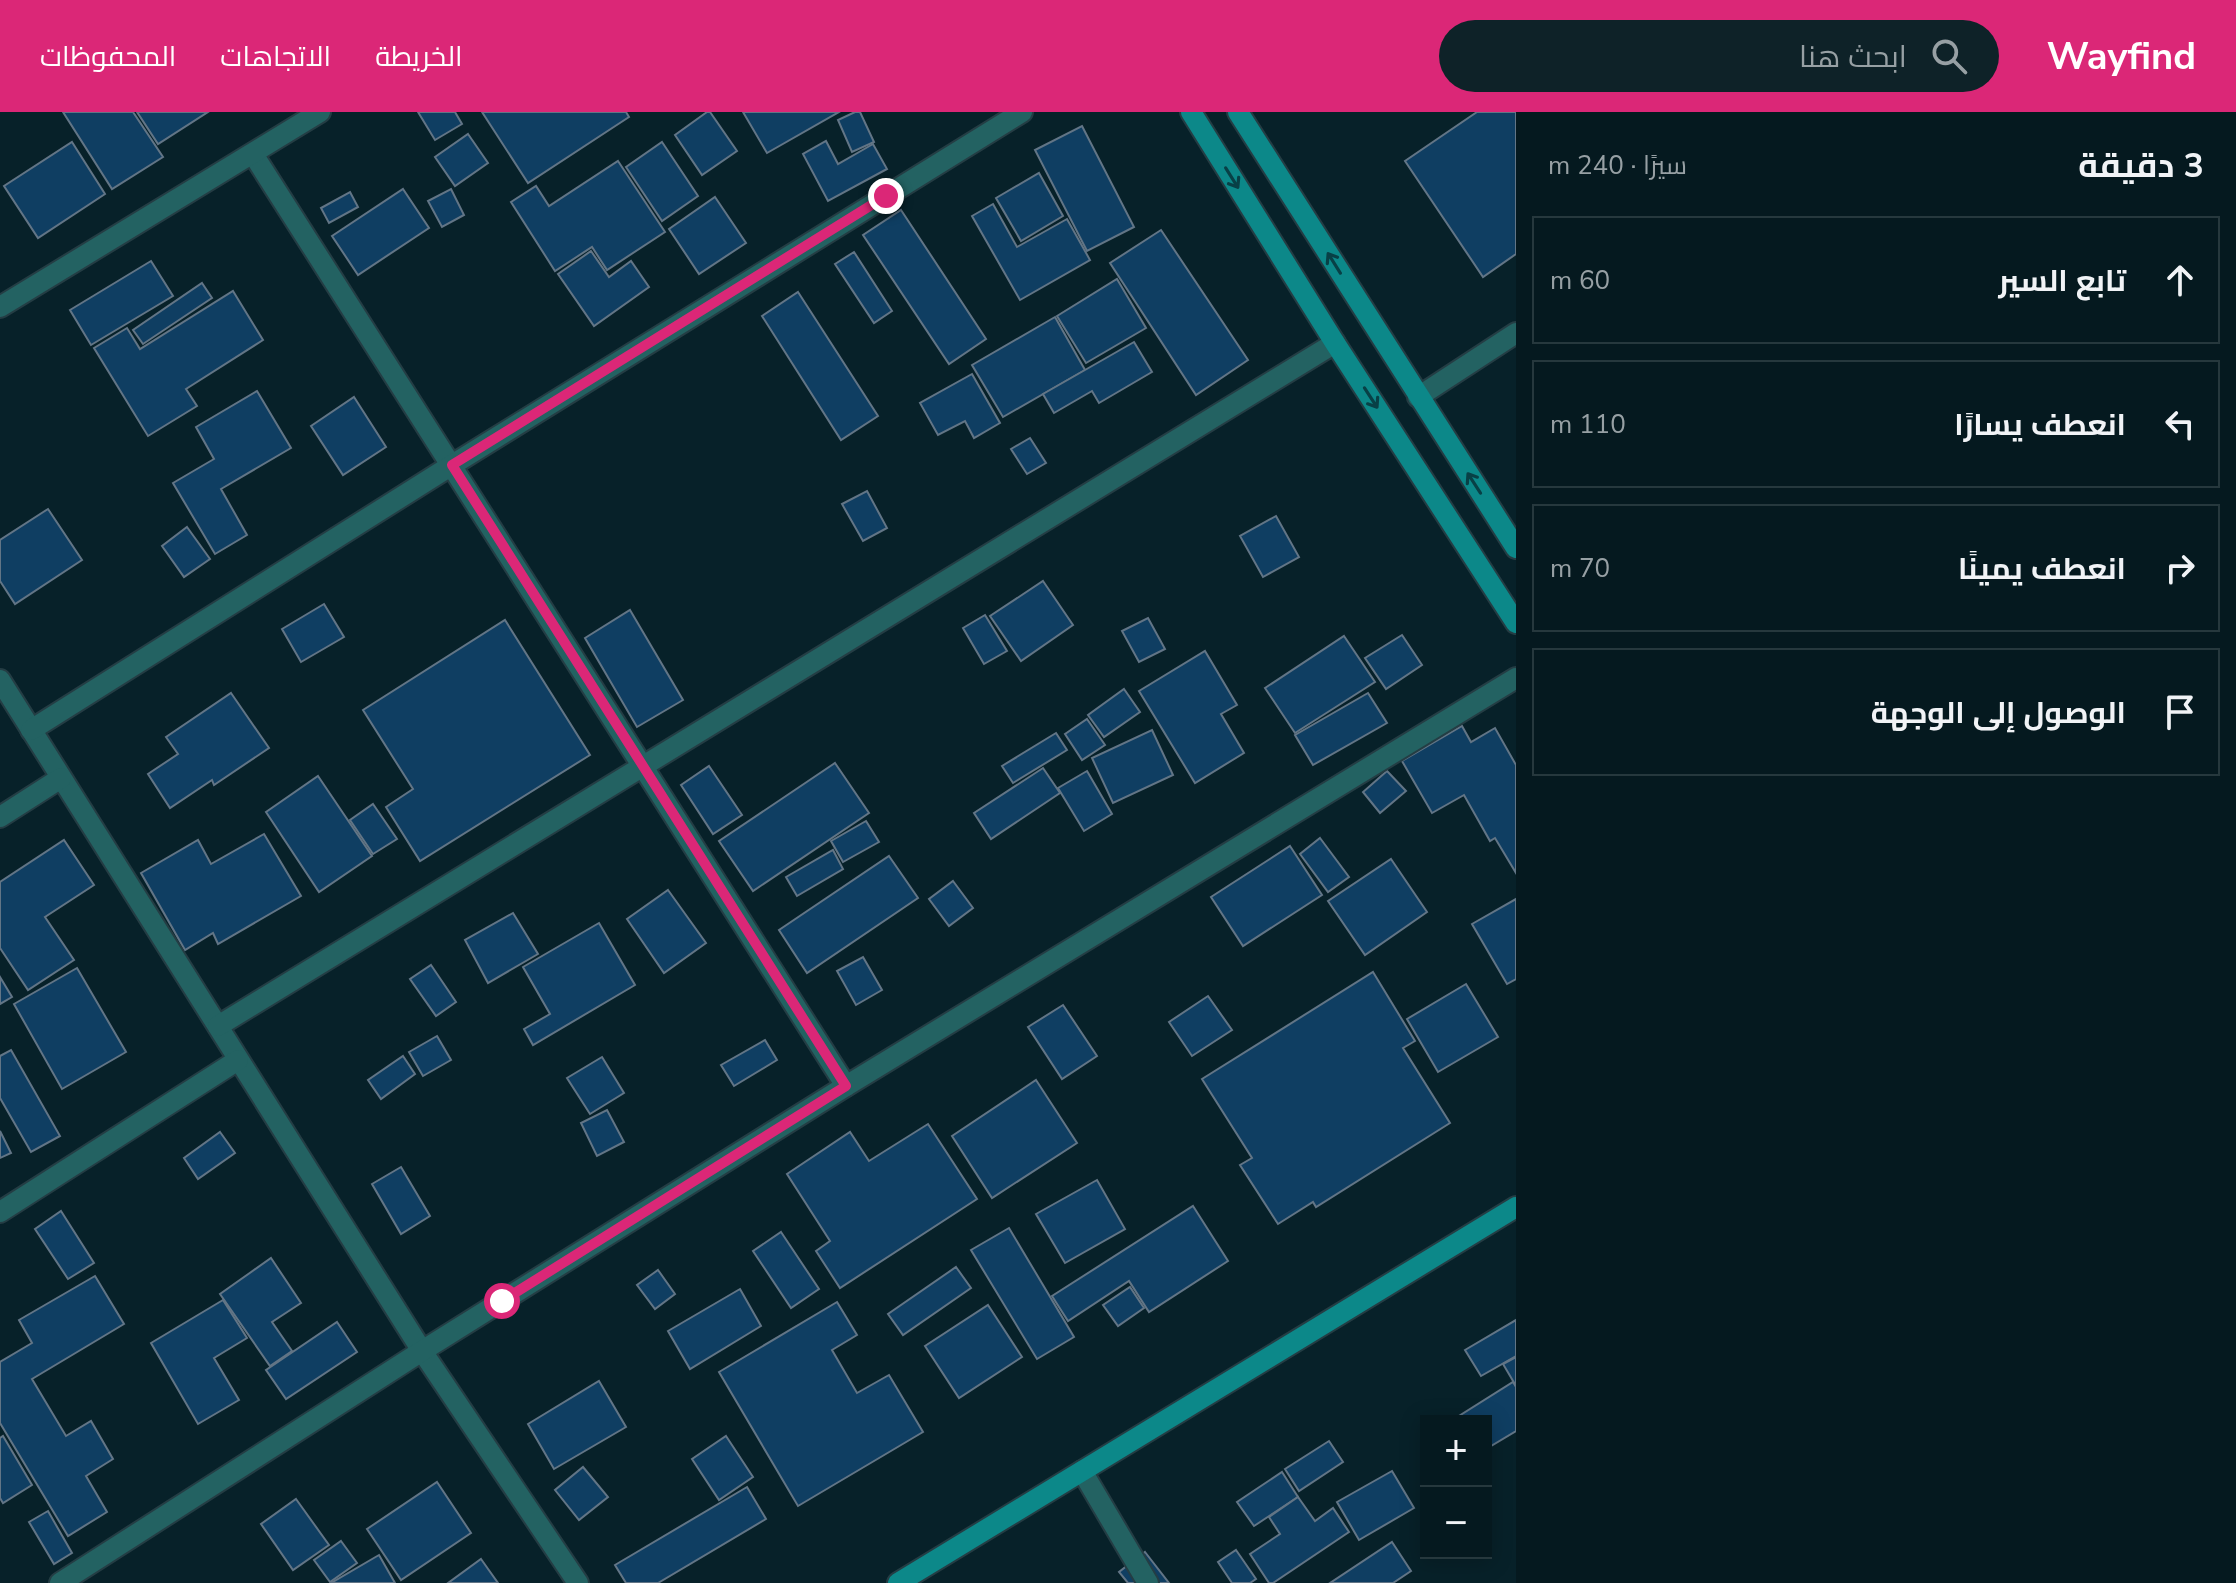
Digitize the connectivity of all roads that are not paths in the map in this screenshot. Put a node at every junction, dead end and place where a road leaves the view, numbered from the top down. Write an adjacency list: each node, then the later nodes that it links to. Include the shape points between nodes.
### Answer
1 (320, 112): 5 (street)
2 (1022, 112): 10 (street)
3 (1191, 112): 8 (main road, one-way to 8)
4 (1238, 112): 9 (main road, one-way to 4)
5 (253, 154): 6 (street); 10 (street)
6 (0, 307)
7 (1516, 333): 9 (street)
8 (1335, 343): 12 (main road, one-way to 12); 16 (street)
9 (1418, 397): 11 (main road, one-way to 9)
10 (452, 465): 15 (street); 16 (street)
11 (1516, 548)
12 (1516, 623)
13 (1516, 678): 21 (street)
14 (0, 680): 15 (street)
15 (31, 730): 17 (street)
16 (644, 768): 19 (street); 21 (street)
17 (61, 778): 18 (street); 19 (street)
18 (0, 817)
19 (218, 1026): 20 (street)
20 (238, 1060): 23 (street); 24 (street)
21 (846, 1086): 24 (street)
22 (1516, 1207): 25 (main road)
23 (0, 1212)
24 (422, 1351): 26 (street); 27 (street)
25 (1082, 1471): 28 (main road); 29 (street)
26 (60, 1583)
27 (578, 1583)
28 (898, 1583)
29 (1148, 1583)

